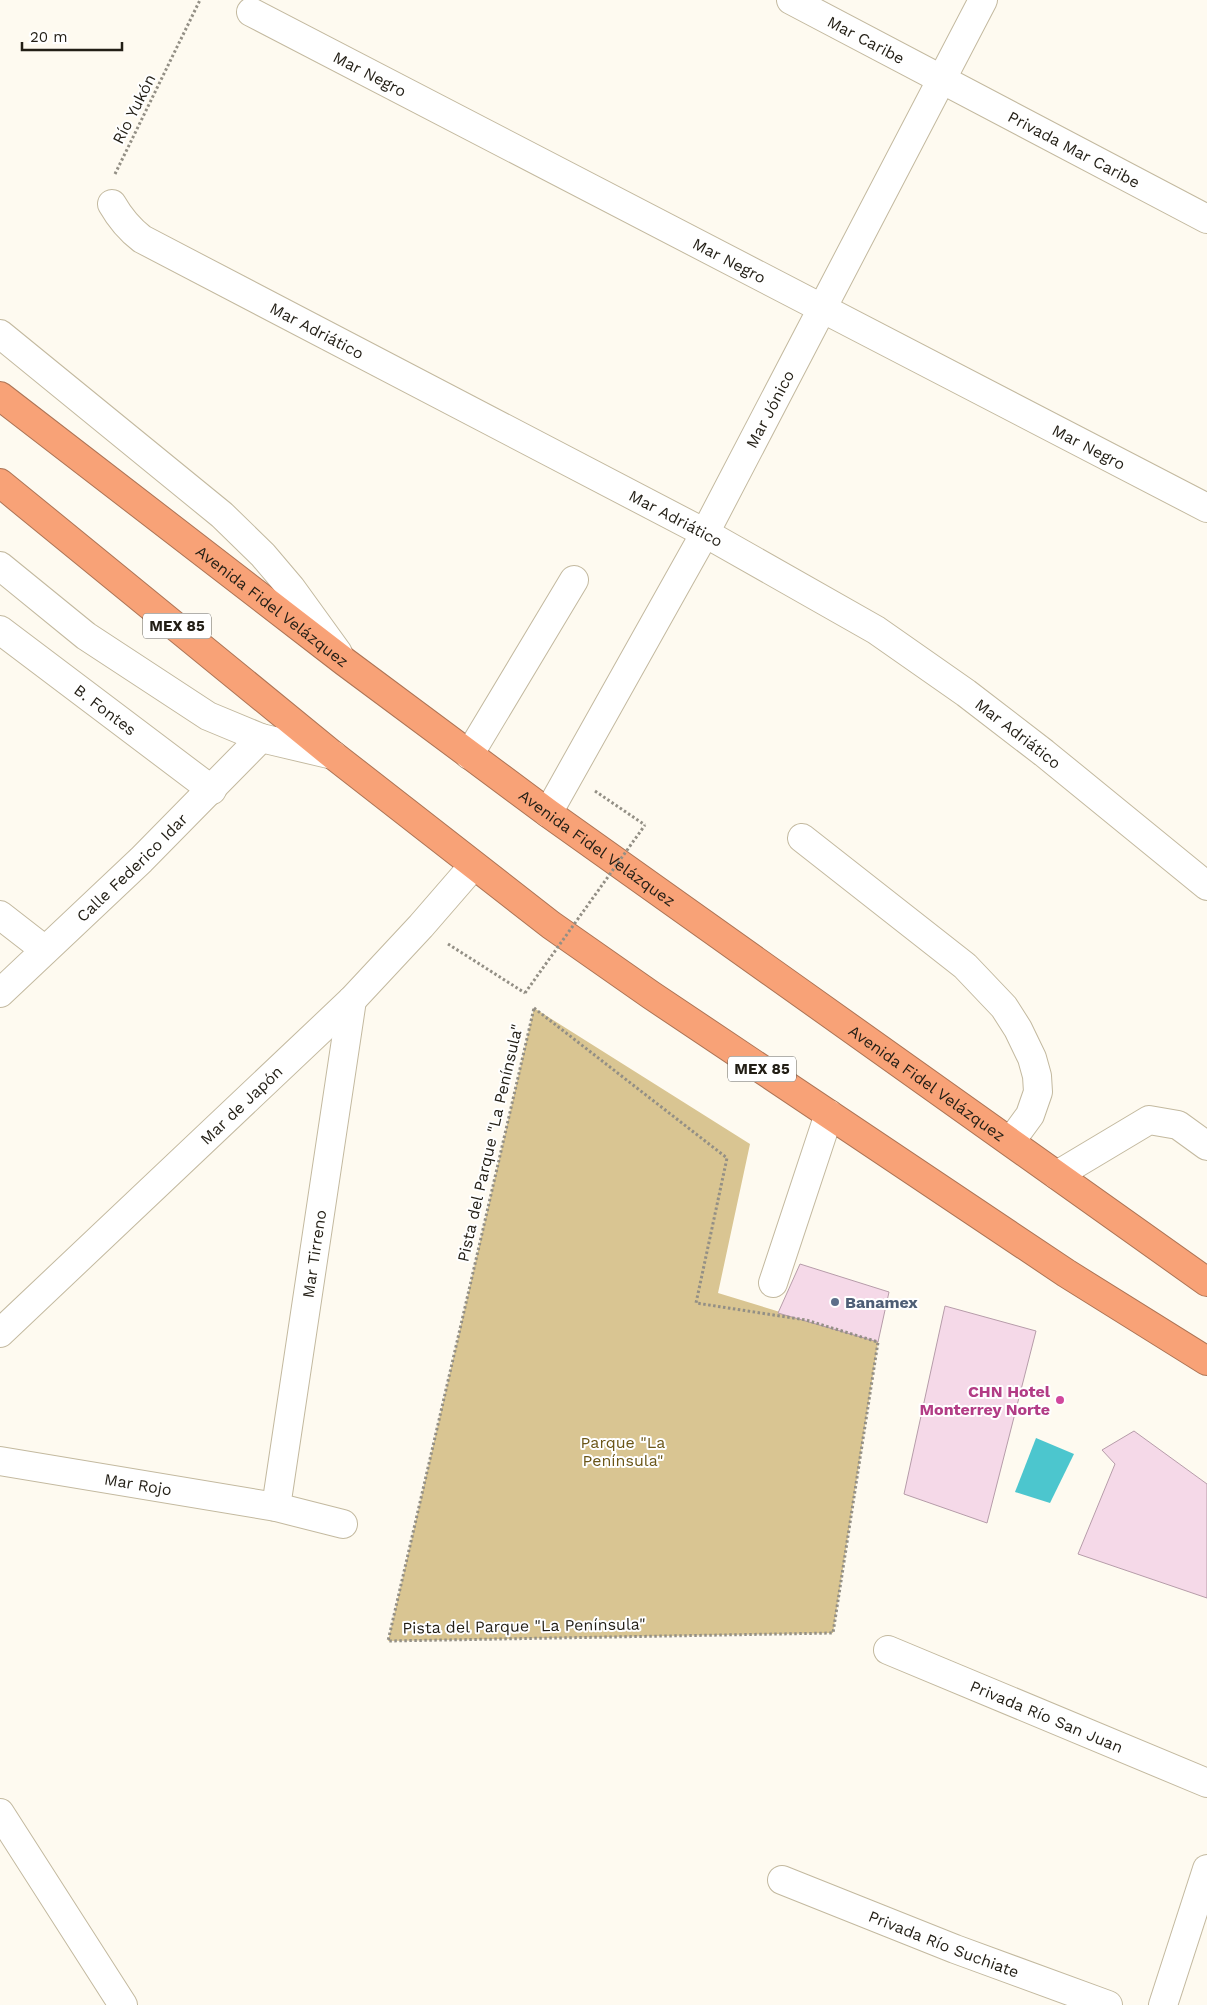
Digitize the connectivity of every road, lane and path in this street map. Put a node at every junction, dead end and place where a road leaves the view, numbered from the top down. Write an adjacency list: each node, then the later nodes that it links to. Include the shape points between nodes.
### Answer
1 (200, 0): 6 (path, Río Yukón, via 115,175 110,191)
2 (791, 0): 5 (street, Mar Caribe)
3 (983, 0): 5 (street, Mar Jónico)
4 (250, 12): 8 (street, Mar Negro)
5 (942, 80): 7 (street, Privada Mar Caribe); 8 (street, Mar Jónico)
6 (112, 204): 13 (street, Mar Adriático, via 132,232 142,239)
7 (1207, 219)
8 (823, 308): 12 (street, Mar Negro); 13 (street, Mar Jónico)
9 (0, 334): 17 (street, via 222,515 263,554)
10 (0, 396): 17 (highway, Avenida Fidel Velázquez)
11 (10, 491): 19 (highway, MEX 85)
12 (1207, 508)
13 (705, 533): 23 (street, Mar Jónico); 26 (street, Mar Adriático, via 876,630 958,687)
14 (0, 566): 18 (street, via 86,636 144,675 208,716)
15 (574, 580): 20 (street)
16 (0, 630): 21 (street, B. Fontes)
17 (345, 662): 20 (highway, Avenida Fidel Velázquez)
18 (261, 738): 19 (street); 21 (street, Calle Federico Idar)
19 (333, 755): 25 (highway, MEX 85)
20 (469, 755): 23 (highway, Avenida Fidel Velázquez)
21 (212, 790): 29 (street, Calle Federico Idar)
22 (594, 790): 28 (path, bridge, via 645,824 525,993)
23 (548, 814): 33 (highway, Avenida Fidel Velázquez)
24 (802, 838): 33 (street, via 964,966 1004,1007 1032,1058 1038,1092 1030,1115)
25 (473, 866): 28 (street, Mar de Japón); 32 (highway, MEX 85, via 551,925)
26 (1207, 886)
27 (0, 915): 29 (street)
28 (421, 926): 31 (street, Mar de Japón)
29 (44, 950): 30 (street, Calle Federico Idar)
30 (0, 993)
31 (352, 1000): 38 (street, Mar de Japón); 41 (street, Mar Tirreno)
32 (829, 1114): 37 (street); 39 (highway, MEX 85, via 1066,1273)
33 (1011, 1141): 35 (highway, Avenida Fidel Velázquez)
34 (1207, 1146): 35 (street, via 1178,1125 1149,1120)
35 (1057, 1174): 36 (highway, Avenida Fidel Velázquez)
36 (1207, 1282)
37 (773, 1284)
38 (0, 1333)
39 (1207, 1361)
40 (0, 1461): 41 (street, Mar Rojo)
41 (276, 1507): 42 (street, Mar Rojo)
42 (342, 1524)
43 (833, 1632): 43 (path, Pista del Parque "La Península", via 878,1342 806,1320 696,1303 727,1158 534,1008 388,1642)
44 (888, 1650): 45 (street, Privada Río San Juan)
45 (1207, 1783)
46 (0, 1813): 49 (street)
47 (1207, 1869): 51 (street)
48 (782, 1880): 50 (street, Privada Río Suchiate)
49 (123, 2005)
50 (1108, 2005)
51 (1164, 2005)

